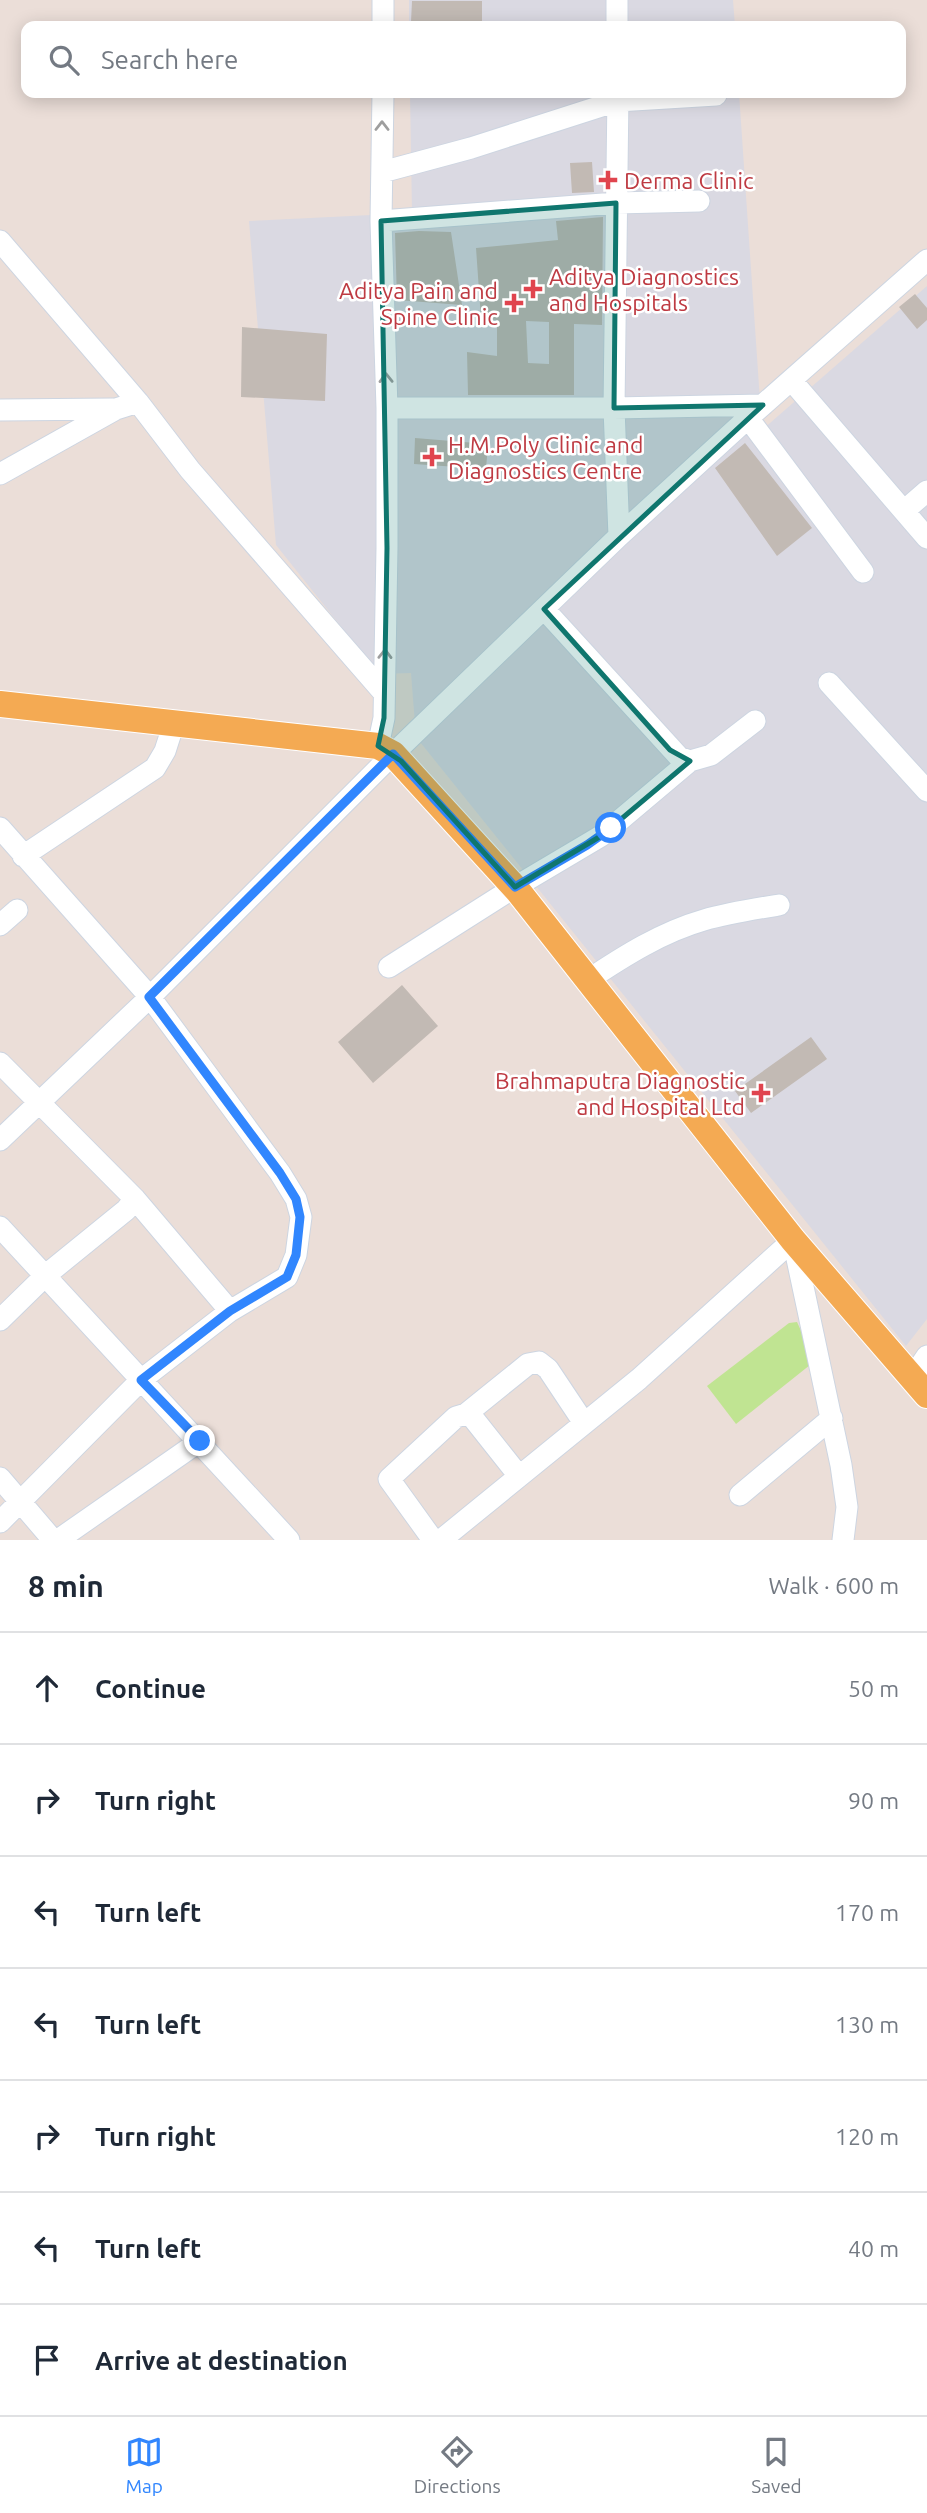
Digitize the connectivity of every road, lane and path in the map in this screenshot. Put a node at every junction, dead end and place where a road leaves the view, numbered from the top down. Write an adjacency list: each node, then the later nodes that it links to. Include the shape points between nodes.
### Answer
1 (383, 0): 3 (street)
2 (617, 0): 4 (street)
3 (383, 21)
4 (617, 21)
5 (383, 98): 8 (street, one-way to 5)
6 (615, 98): 8 (street, via 471,148)
7 (618, 98): 10 (street)
8 (382, 172): 11 (street)
9 (699, 201): 10 (street)
10 (616, 203): 11 (street); 17 (street)
11 (382, 221): 16 (street, one-way to 11)
12 (0, 241): 15 (street)
13 (923, 273): 14 (street)
14 (792, 381): 20 (street); 23 (street)
15 (138, 402): 18 (street); 29 (street, via 190,470)
16 (387, 408): 17 (street); 29 (street, one-way to 16)
17 (614, 408): 20 (street); 24 (street)
18 (116, 409): 19 (street); 21 (street)
19 (0, 410)
20 (756, 412): 24 (street); 26 (street)
21 (0, 474)
22 (927, 491): 23 (street)
23 (904, 511): 25 (street)
24 (619, 537): 27 (street)
25 (927, 538)
26 (863, 572)
27 (544, 609): 33 (street); 34 (street, via 670,750)
28 (829, 683): 35 (street)
29 (384, 693): 33 (street)
30 (0, 704): 32 (main road)
31 (755, 721): 34 (street, via 711,755)
32 (174, 723): 33 (main road); 37 (street, via 155,768)
33 (385, 750): 38 (main road); 44 (street)
34 (690, 761): 38 (street, via 601,836)
35 (927, 791)
36 (0, 828): 37 (street)
37 (23, 856): 44 (street)
38 (515, 887): 42 (street); 43 (main road)
39 (779, 905): 43 (street, via 685,926)
40 (17, 911): 41 (street)
41 (0, 925)
42 (390, 967)
43 (588, 980): 50 (main road)
44 (149, 997): 46 (street); 52 (street, via 280,1173 299,1206 300,1235 287,1277)
45 (0, 1063): 46 (street)
46 (40, 1103): 47 (street); 48 (street)
47 (0, 1140)
48 (135, 1199): 51 (street); 52 (street)
49 (0, 1227): 51 (street)
50 (793, 1240): 56 (main road); 58 (street); 59 (street)
51 (46, 1275): 53 (street); 55 (street)
52 (230, 1311): 55 (street)
53 (0, 1320)
54 (927, 1356): 56 (street)
55 (141, 1380): 60 (street); 64 (street)
56 (919, 1387)
57 (466, 1414): 59 (street, via 528,1364 539,1362 548,1368); 61 (street); 68 (street, via 456,1417 389,1479)
58 (832, 1418): 63 (street); 70 (street, via 847,1507)
59 (584, 1423): 61 (street)
60 (200, 1441): 66 (street); 67 (street)
61 (519, 1476): 69 (street)
62 (0, 1478): 64 (street)
63 (740, 1495)
64 (21, 1501): 65 (street); 66 (street)
65 (0, 1522)
66 (56, 1540)
67 (289, 1540)
68 (433, 1540)
69 (441, 1540)
70 (843, 1540)

